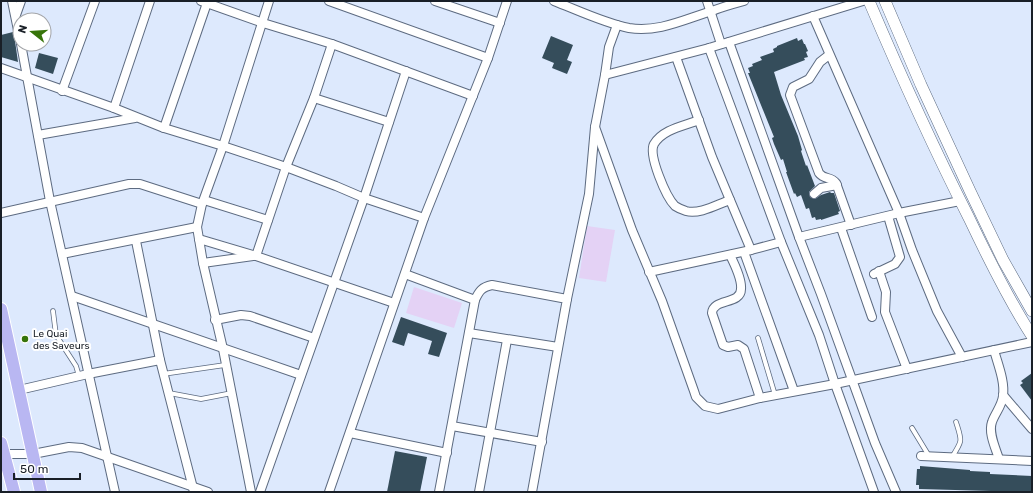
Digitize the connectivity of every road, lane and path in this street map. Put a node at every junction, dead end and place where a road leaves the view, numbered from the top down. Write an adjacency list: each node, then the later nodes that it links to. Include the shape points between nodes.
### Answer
1 (12, 1): 17 (street)
2 (21, 1): 18 (street)
3 (94, 1): 34 (street)
4 (150, 1): 37 (street)
5 (269, 1): 20 (street)
6 (328, 1): 29 (street)
7 (435, 1): 21 (street)
8 (508, 1): 21 (street)
9 (554, 1): 22 (street)
10 (707, 1): 16 (street)
11 (744, 1): 16 (street)
12 (863, 1): 19 (street)
13 (869, 1): 51 (main road)
14 (885, 1): 78 (main road, via 970,191 1003,260)
15 (204, 2): 20 (street); 42 (street)
16 (711, 11): 22 (street, via 652,29); 23 (street)
17 (15, 12)
18 (17, 12)
19 (812, 16): 23 (street); 27 (street)
20 (263, 23): 24 (street); 44 (street)
21 (500, 23): 29 (street)
22 (617, 25): 32 (street, via 609,47)
23 (725, 43): 25 (street); 61 (street)
24 (332, 44): 31 (street); 36 (street)
25 (709, 48): 28 (street); 64 (street)
26 (22, 52): 33 (street)
27 (830, 55): 46 (street, via 820,62 809,78 793,87 790,95 818,173 824,178 833,179); 54 (street)
28 (676, 57): 32 (street); 39 (street)
29 (488, 58): 35 (street)
30 (1, 68): 33 (street)
31 (406, 71): 35 (street); 40 (street)
32 (606, 75): 41 (street)
33 (27, 77): 34 (street); 43 (street)
34 (62, 91): 37 (street)
35 (473, 96): 56 (street)
36 (314, 98): 40 (street); 45 (street)
37 (114, 108): 38 (street)
38 (135, 118): 42 (street); 43 (street)
39 (699, 120): 49 (street); 49 (street, via 665,132 653,145 652,154 666,193 676,207 688,212 700,211)
40 (389, 122): 48 (street)
41 (595, 127): 70 (street); 74 (street, via 589,194)
42 (164, 128): 44 (street)
43 (38, 135): 50 (street)
44 (223, 146): 45 (street); 52 (street)
45 (286, 167): 48 (street); 57 (street)
46 (837, 185): 47 (street, via 821,188); 58 (street)
47 (814, 194)
48 (364, 198): 56 (street); 72 (street)
49 (730, 200): 65 (street)
50 (50, 201): 52 (street, via 129,184 140,184); 53 (street); 66 (street)
51 (960, 201): 54 (street); 84 (main road)
52 (203, 202): 57 (street); 59 (street)
53 (1, 213)
54 (899, 213): 55 (street); 92 (street, via 935,306)
55 (888, 216): 58 (street); 95 (street, via 900,257 895,264 876,273 886,292 885,312)
56 (424, 218): 71 (street)
57 (268, 220): 68 (street)
58 (851, 225): 60 (street)
59 (197, 227): 62 (street); 63 (street)
60 (841, 228): 61 (street); 80 (street)
61 (799, 237): 100 (street)
62 (199, 239): 68 (street); 69 (street)
63 (136, 241): 66 (street); 82 (street)
64 (781, 242): 65 (street); 101 (street, via 819,335)
65 (748, 251): 67 (street); 103 (street)
66 (62, 254): 73 (street)
67 (730, 255): 70 (street); 108 (street, via 741,291 736,298 715,306 712,313 723,345 738,345 744,350)
68 (256, 256): 69 (street); 72 (street)
69 (203, 263): 81 (street)
70 (649, 272): 108 (street, via 700,402 718,409)
71 (405, 274): 75 (street); 76 (street)
72 (334, 282): 76 (street); 85 (street)
73 (72, 296): 82 (street); 96 (street)
74 (567, 299): 75 (street, via 492,285 484,287); 89 (street)
75 (475, 300): 83 (street)
76 (394, 303): 113 (street)
77 (1, 309): 102 (main road)
78 (1032, 310)
79 (52, 311): 99 (lane, via 56,335 76,366)
80 (872, 317)
81 (215, 320): 85 (street, via 241,315 250,316); 90 (street)
82 (152, 323): 90 (street); 93 (street)
83 (469, 333): 87 (street); 110 (street)
84 (1032, 336)
85 (314, 338): 98 (street)
86 (758, 338): 106 (lane)
87 (507, 340): 89 (street); 114 (street)
88 (1032, 342): 91 (street)
89 (558, 347): 115 (street)
90 (223, 349): 94 (street); 98 (street)
91 (994, 350): 92 (street); 107 (street)
92 (962, 357): 95 (street)
93 (160, 360): 96 (street); 97 (street)
94 (225, 365): 97 (lane); 105 (street)
95 (907, 369): 100 (street)
96 (88, 374): 99 (street); 122 (street)
97 (163, 374): 104 (street)
98 (301, 375): 131 (street)
99 (79, 376): 102 (street)
100 (852, 381): 101 (street); 137 (street)
101 (835, 384): 103 (street); 136 (street)
102 (19, 390): 118 (main road)
103 (794, 391): 106 (street)
104 (168, 393): 105 (lane, via 201,398); 125 (street)
105 (232, 393): 130 (street)
106 (776, 395): 108 (street)
107 (1003, 395): 112 (street); 123 (street, via 991,424)
108 (760, 398)
109 (956, 422): 121 (lane, via 962,438)
110 (452, 426): 114 (street); 117 (street)
111 (912, 428): 120 (lane)
112 (1032, 429)
113 (350, 433): 117 (street); 132 (street)
114 (491, 433): 115 (street); 134 (street)
115 (542, 442): 135 (street)
116 (2, 450): 118 (street); 126 (main road)
117 (447, 453): 133 (street)
118 (33, 454): 122 (street, via 69,447 82,448); 127 (main road)
119 (921, 456): 120 (street)
120 (930, 457): 121 (street)
121 (952, 457): 123 (street)
122 (108, 458): 125 (street); 128 (street)
123 (1000, 459): 124 (street)
124 (1032, 461)
125 (193, 489): 129 (street)
126 (14, 492)
127 (41, 492)
128 (115, 492)
129 (208, 492)
130 (251, 492)
131 (260, 492)
132 (329, 492)
133 (439, 492)
134 (479, 492)
135 (532, 492)
136 (874, 492)
137 (896, 492)

